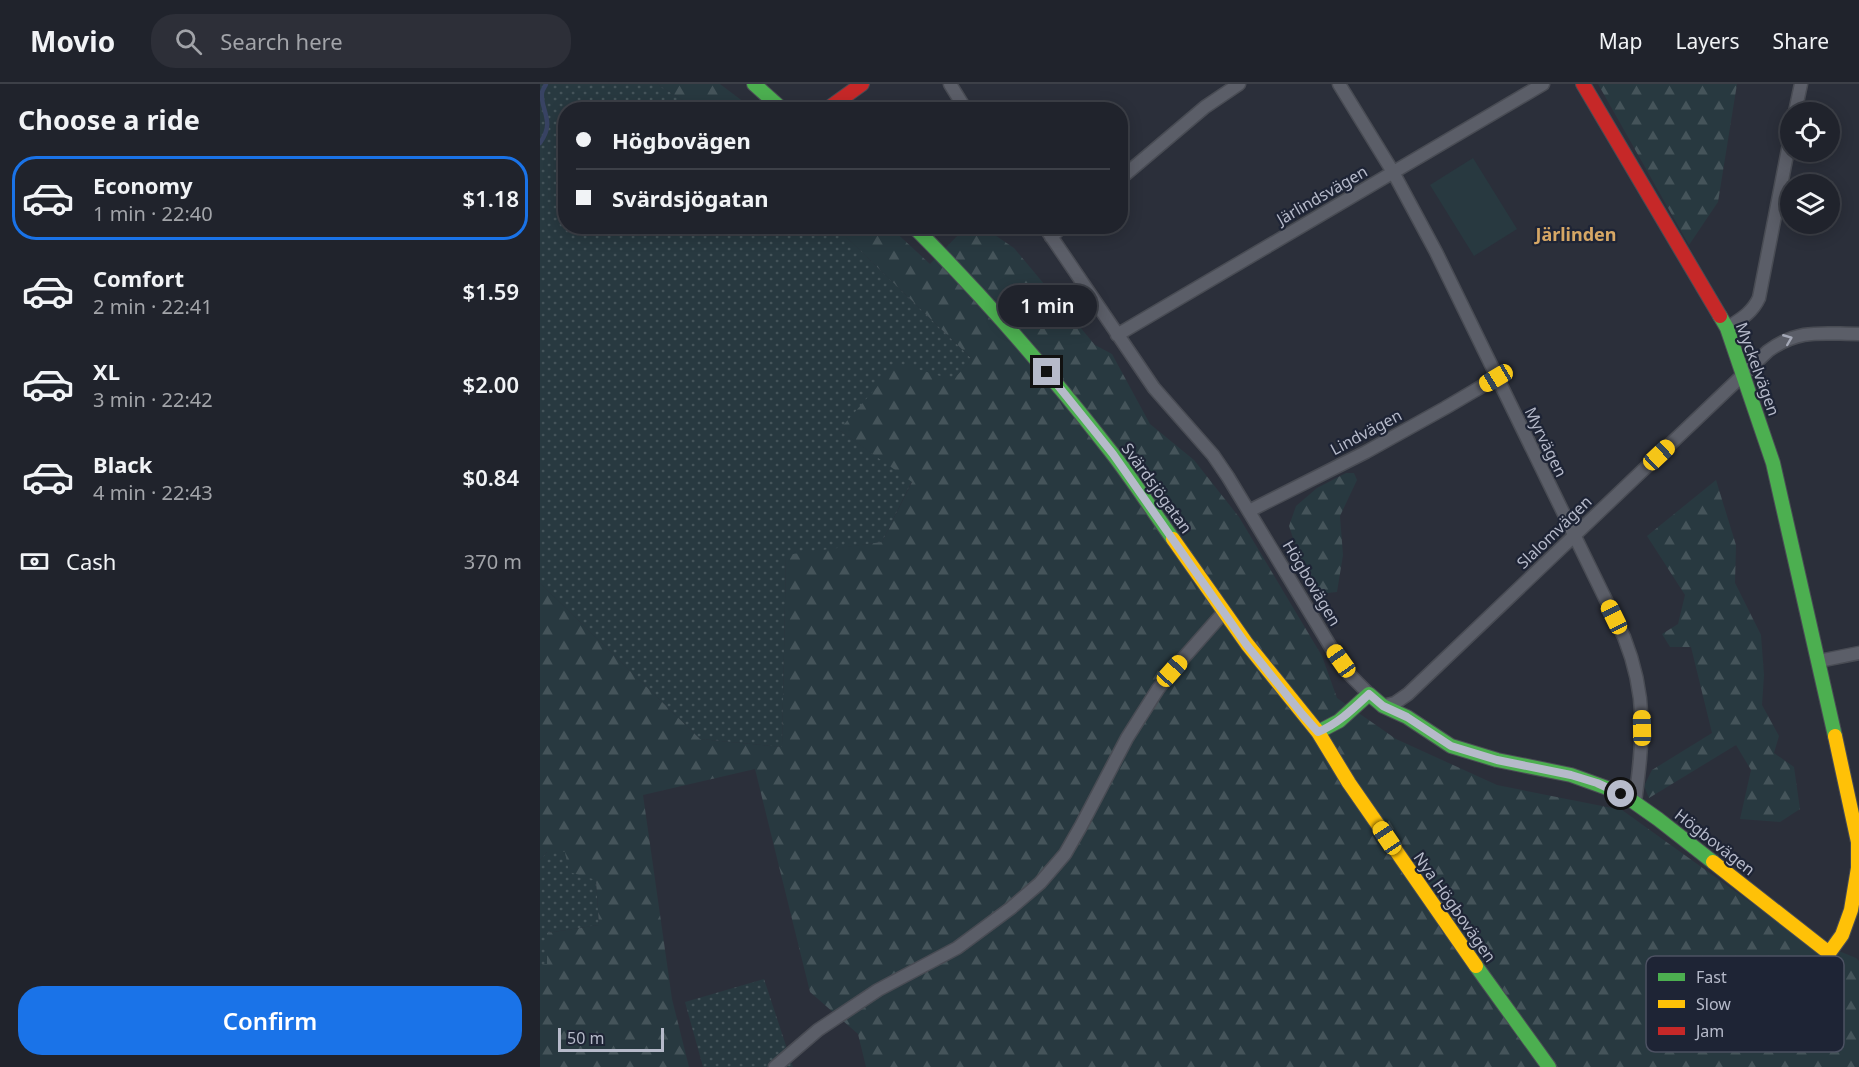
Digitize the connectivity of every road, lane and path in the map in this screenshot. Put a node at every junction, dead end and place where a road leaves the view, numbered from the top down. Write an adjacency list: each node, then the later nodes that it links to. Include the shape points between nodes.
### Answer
1 (754, 84): 9 (street)
2 (862, 84): 10 (street)
3 (950, 84): 11 (street)
4 (1239, 84): 14 (street, via 1205,107)
5 (1339, 84): 15 (street, Myrvägen)
6 (1543, 84): 15 (street, Järlindsvägen)
7 (1583, 84): 18 (street, Myckelvägen)
8 (1801, 84): 12 (street)
9 (774, 102)
10 (837, 102)
11 (961, 102)
12 (1797, 102)
13 (1786, 162): 18 (street, via 1759,298 1748,315)
14 (1128, 172)
15 (1393, 172): 20 (street, Järlindsvägen); 22 (street, Myrvägen)
16 (921, 234): 25 (street, Svärdsjögatan, via 1034,356 1113,454)
17 (1048, 234): 20 (street, Högbovägen)
18 (1727, 328): 21 (street, Myckelvägen)
19 (1859, 334): 21 (street, Slalomvägen, one-way to 19, via 1768,351 1793,336)
20 (1117, 335): 23 (street, Högbovägen, via 1154,388 1213,455)
21 (1743, 375): 24 (street, Slalomvägen); 27 (street, Myckelvägen, via 1778,480)
22 (1496, 378): 23 (street, Lindvägen, via 1366,452); 24 (street, Myrvägen)
23 (1249, 511): 28 (street, Högbovägen, via 1332,649)
24 (1574, 536): 29 (street, Slalomvägen, via 1408,694); 31 (street, Myrvägen, via 1624,637 1638,680 1642,728)
25 (1224, 612): 30 (street, Svärdsjögatan); 33 (street, via 1158,689 1065,854 1040,883 965,942 878,990 818,1030)
26 (1859, 653): 27 (street)
27 (1820, 661): 32 (street, Myckelvägen, via 1859,851 1848,918)
28 (1369, 694): 29 (street, Högbovägen); 30 (street)
29 (1383, 706): 31 (street, Högbovägen, via 1459,749 1571,775)
30 (1318, 732): 34 (street, Nya Högbovägen, via 1349,783)
31 (1635, 802): 32 (street, Högbovägen)
32 (1829, 953)
33 (775, 1067)
34 (1549, 1067)

